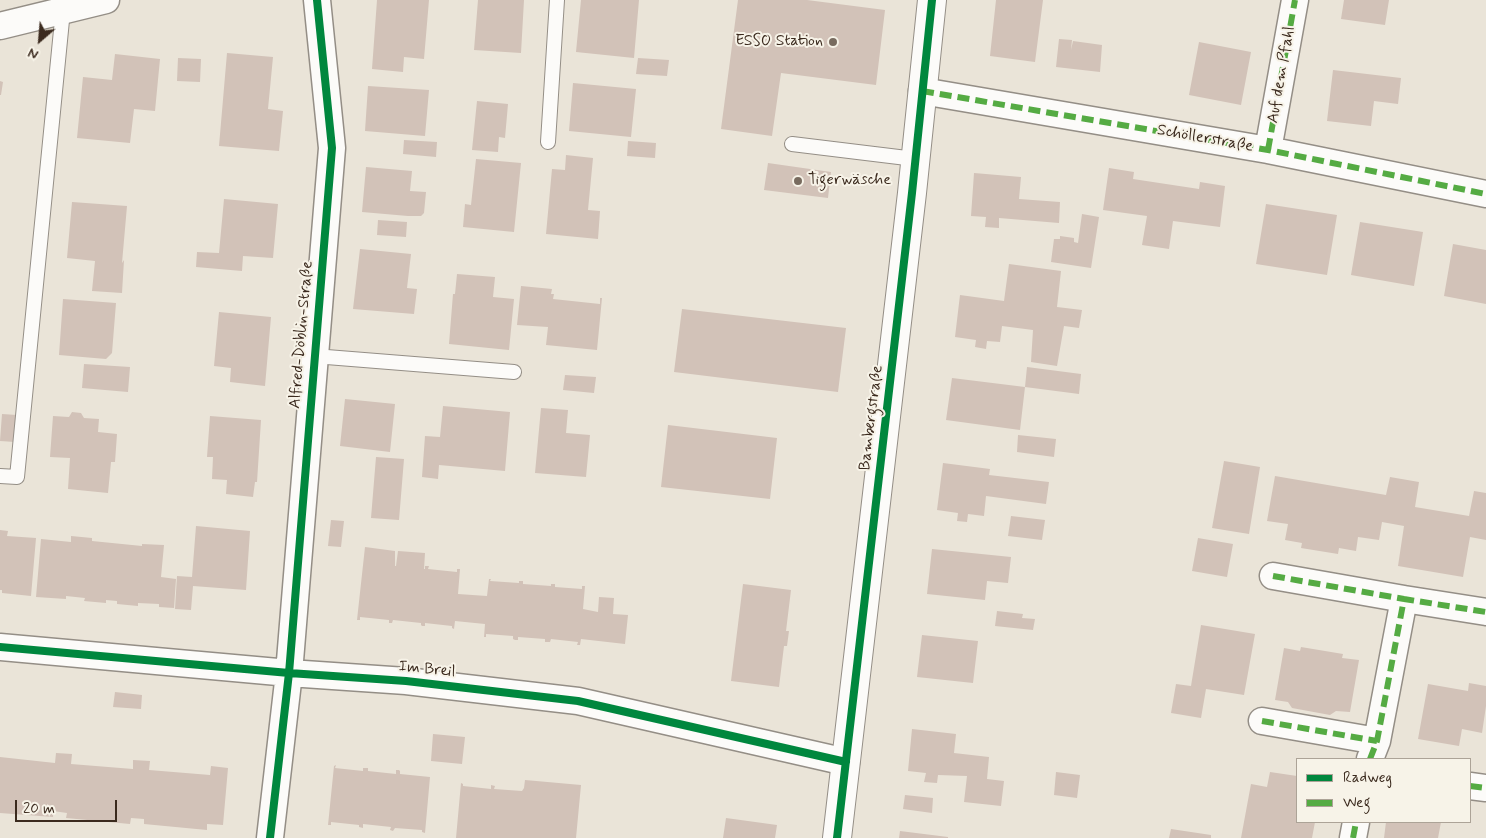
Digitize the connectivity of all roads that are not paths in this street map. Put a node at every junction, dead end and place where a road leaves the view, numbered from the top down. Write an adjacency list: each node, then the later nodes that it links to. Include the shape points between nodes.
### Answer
1 (106, 0): 6 (street)
2 (317, 0): 14 (street, Alfred-Döblin-Straße, via 332,148)
3 (557, 0): 9 (lane)
4 (932, 0): 8 (street, Bambergstraße)
5 (1296, 0): 11 (street, Auf dem Pfahl)
6 (63, 10): 7 (street); 16 (lane, via 17,477)
7 (0, 26)
8 (922, 91): 11 (street, Schöllerstraße); 12 (street, Bambergstraße)
9 (548, 142)
10 (792, 144): 12 (lane)
11 (1268, 150): 13 (street, Schöllerstraße)
12 (915, 159): 24 (street, Bambergstraße)
13 (1486, 194)
14 (314, 356): 15 (lane, Alfred-Döblin-Straße); 21 (street, Alfred-Döblin-Straße)
15 (514, 372)
16 (0, 476)
17 (1272, 576): 18 (street)
18 (1404, 599): 19 (street); 23 (street)
19 (1486, 612)
20 (0, 647): 21 (street, Im Breil)
21 (288, 673): 24 (street, Im Breil, via 406,681 578,701); 28 (street, Alfred-Döblin-Straße)
22 (1262, 721): 23 (street)
23 (1373, 750)
24 (846, 762): 29 (street, Bambergstraße)
25 (1471, 786): 26 (street)
26 (1486, 788)
27 (1356, 823): 30 (street)
28 (270, 838)
29 (837, 838)
30 (1352, 838)

